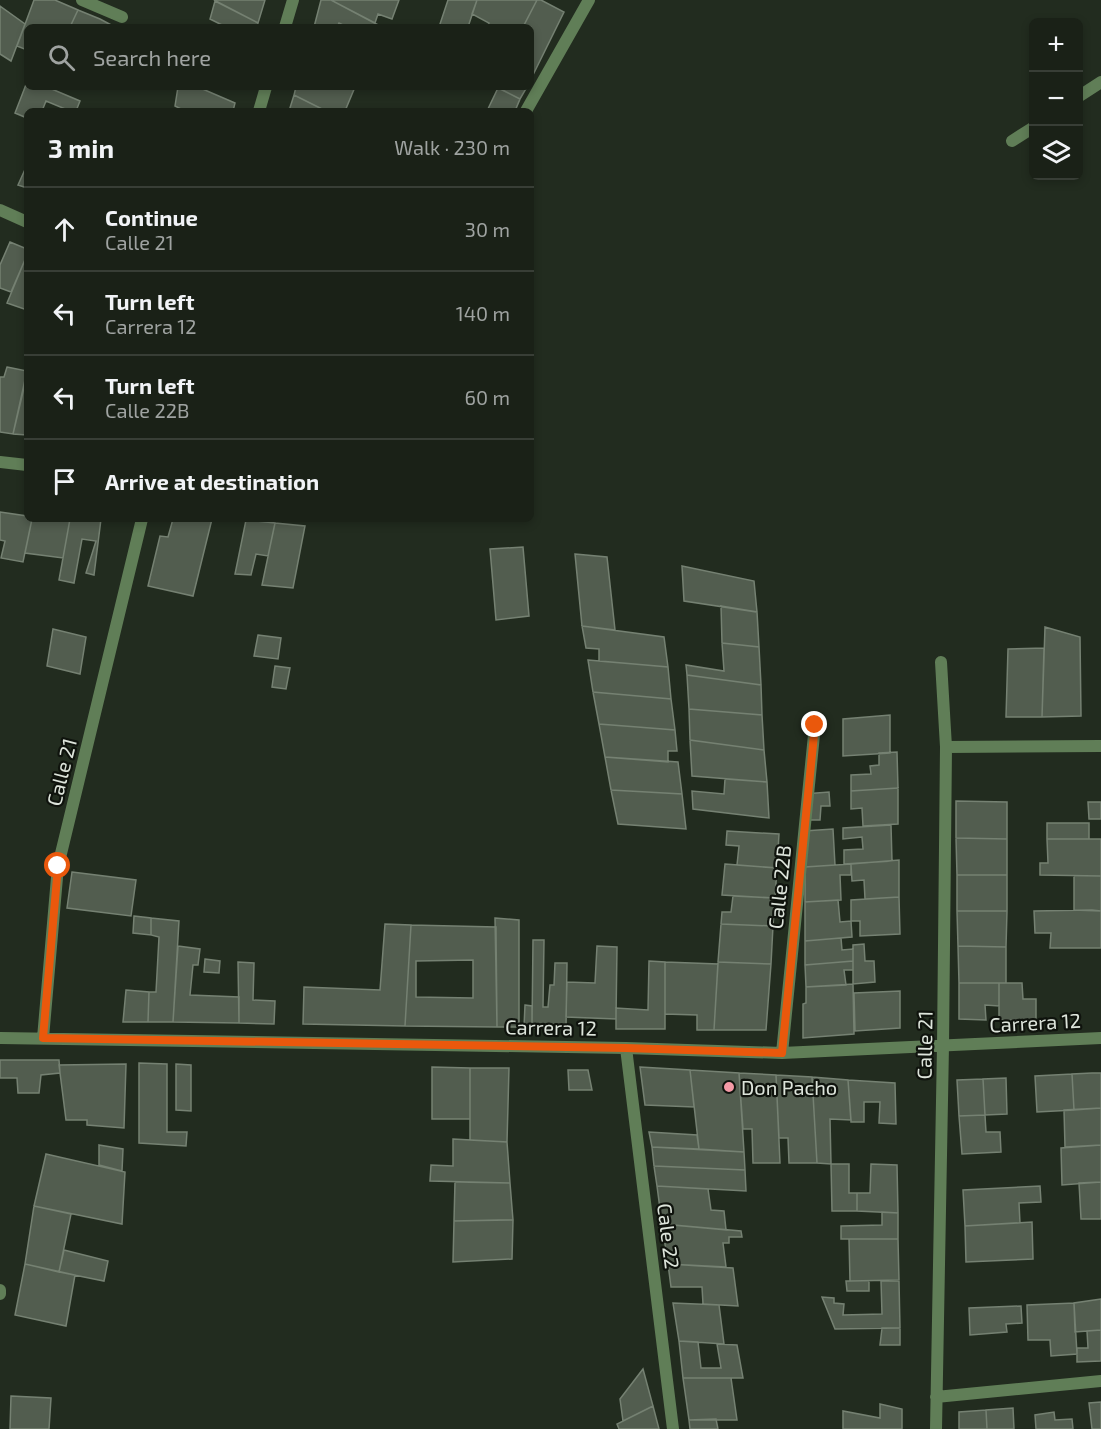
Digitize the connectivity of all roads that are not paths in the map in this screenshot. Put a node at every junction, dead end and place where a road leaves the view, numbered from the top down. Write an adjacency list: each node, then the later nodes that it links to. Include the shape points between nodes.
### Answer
1 (82, 0): 4 (street)
2 (293, 0): 5 (street)
3 (589, 0): 10 (street)
4 (122, 17)
5 (286, 24)
6 (1101, 82): 8 (street)
7 (265, 90): 9 (street)
8 (1083, 94)
9 (260, 108)
10 (528, 108)
11 (1029, 130): 12 (street)
12 (1012, 141)
13 (0, 210): 14 (street)
14 (24, 221)
15 (0, 462): 16 (street)
16 (24, 465)
17 (141, 522): 23 (street, Calle 21, via 58,866)
18 (941, 662): 21 (street, Calle 21)
19 (815, 725): 27 (street, Calle 22B)
20 (1101, 746): 21 (street)
21 (946, 747): 25 (street, Calle 21)
22 (0, 1038): 23 (street, Carrera 12)
23 (43, 1038): 26 (street, Carrera 12)
24 (1101, 1038): 25 (street, Carrera 12)
25 (943, 1046): 27 (street, Carrera 12); 29 (street, Calle 21)
26 (626, 1048): 27 (street, Carrera 12); 30 (street, Cale 22)
27 (782, 1053)
28 (1101, 1381): 29 (street)
29 (936, 1397): 31 (street, Calle 21)
30 (673, 1429)
31 (936, 1429)

